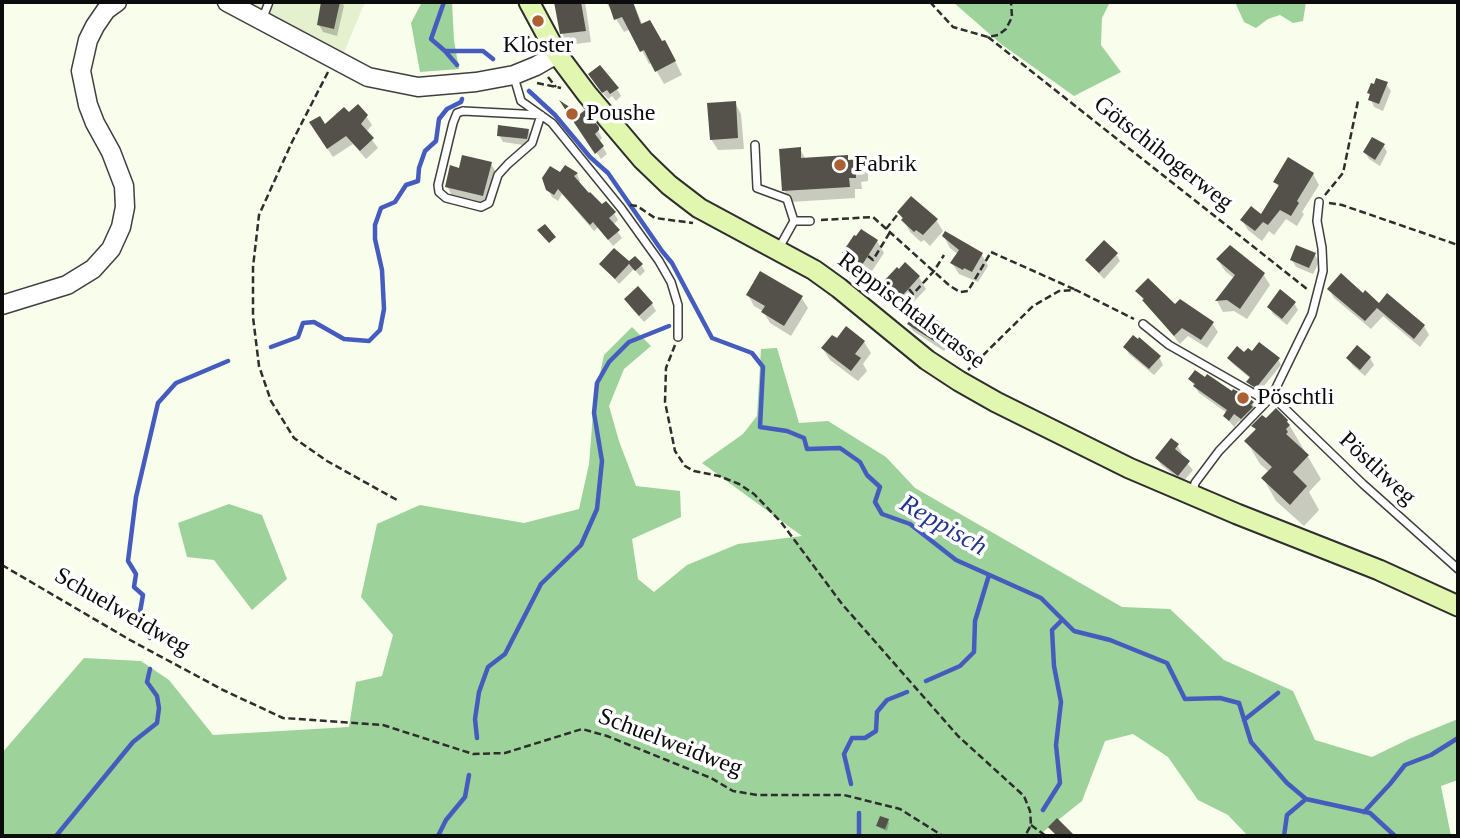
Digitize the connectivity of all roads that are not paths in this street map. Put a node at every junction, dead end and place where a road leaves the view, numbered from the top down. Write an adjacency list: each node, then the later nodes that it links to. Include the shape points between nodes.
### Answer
1 (117, 2): 14 (street, via 95,26 81,71 95,124 124,187 121,227 111,249 93,269 67,285)
2 (227, 2): 5 (street)
3 (269, 2): 5 (lane)
4 (529, 2): 6 (main road, Reppischtalstrasse)
5 (262, 21): 7 (street, via 368,77 418,87)
6 (557, 54): 7 (street); 13 (main road, Reppischtalstrasse, via 643,160 669,185 699,208)
7 (514, 75): 8 (lane, via 521,101)
8 (541, 115): 8 (lane, via 457,113 439,192 481,207 489,203 498,175 532,143); 16 (lane, via 621,208 659,261 678,305)
9 (755, 145): 11 (lane, via 757,188 787,199)
10 (1319, 202): 17 (lane, via 1323,271 1318,297)
11 (794, 221): 12 (lane); 13 (lane)
12 (810, 221)
13 (778, 250): 18 (main road, Reppischtalstrasse, via 839,288 959,381)
14 (2, 305)
15 (1143, 324): 17 (lane, Pöstliweg, via 1169,345)
16 (678, 337)
17 (1269, 399): 18 (lane, via 1219,451 1195,483); 19 (lane, Pöstliweg)
18 (1192, 496): 20 (main road, Reppischtalstrasse)
19 (1458, 569)
20 (1458, 606)

